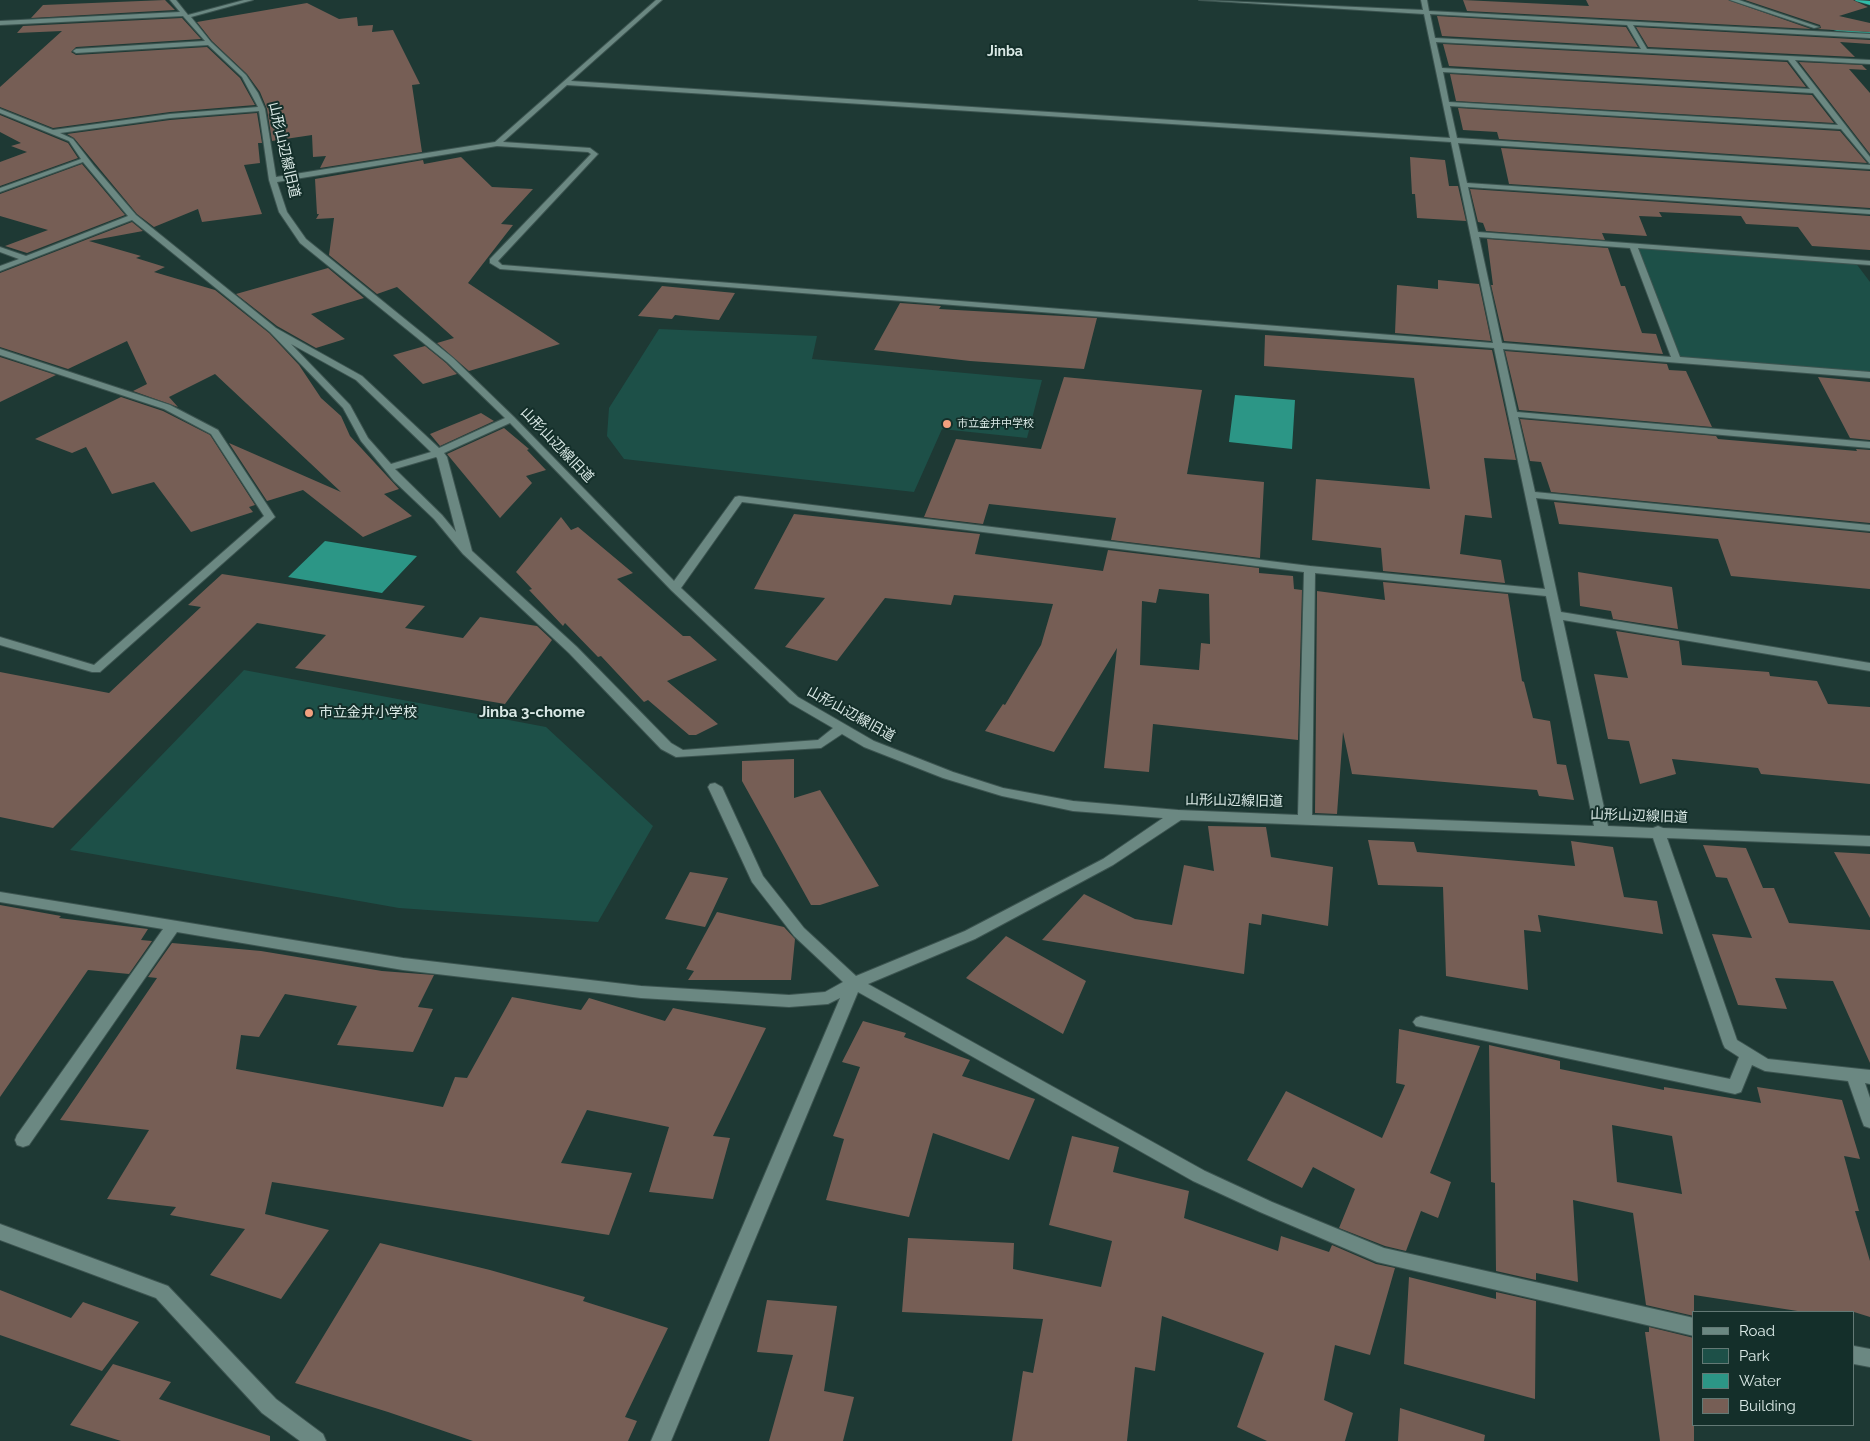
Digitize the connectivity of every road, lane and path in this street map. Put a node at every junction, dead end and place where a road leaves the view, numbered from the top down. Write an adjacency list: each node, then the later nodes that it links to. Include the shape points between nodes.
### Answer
1 (173, 0): 11 (street, 山形山辺線旧道)
2 (250, 0): 11 (street)
3 (659, 0): 23 (street)
4 (1202, 0): 10 (street)
5 (1424, 0): 10 (street)
6 (1729, 0): 7 (street)
7 (1733, 0): 14 (street)
8 (1858, 0): 9 (highway)
9 (1870, 3)
10 (1427, 12): 13 (street); 16 (street)
11 (185, 16): 12 (street); 17 (street, 山形山辺線旧道)
12 (0, 23)
13 (1630, 23): 14 (street); 18 (street)
14 (1833, 33): 15 (street)
15 (1870, 36)
16 (1432, 40): 18 (street); 22 (street)
17 (209, 43): 19 (street); 26 (street, 山形山辺線旧道, via 244,76)
18 (1645, 51): 20 (street)
19 (76, 52)
20 (1790, 58): 21 (street); 24 (street)
21 (1870, 62)
22 (1438, 70): 24 (street); 25 (street)
23 (566, 83): 30 (street); 31 (street)
24 (1816, 91): 28 (street)
25 (1446, 104): 28 (street); 30 (street)
26 (262, 110): 29 (street, via 170,116); 35 (street, 山形山辺線旧道)
27 (0, 111): 29 (street)
28 (1843, 127): 33 (street)
29 (53, 132): 32 (street, via 71,140)
30 (1454, 142): 34 (street); 36 (street)
31 (498, 144): 35 (street); 47 (street, via 590,150 595,154 493,261 500,267)
32 (86, 159): 37 (street); 39 (street)
33 (1870, 162)
34 (1870, 167)
35 (274, 180): 52 (street, 山形山辺線旧道, via 283,212 303,241 450,360)
36 (1465, 185): 38 (street); 40 (street)
37 (0, 190)
38 (1870, 212)
39 (133, 217): 43 (street); 46 (street)
40 (1475, 234): 41 (street); 47 (street)
41 (1633, 246): 44 (street); 49 (street)
42 (0, 249): 43 (street)
43 (27, 259): 45 (street)
44 (1870, 263)
45 (0, 270)
46 (273, 330): 54 (street, via 359,378); 55 (street, via 348,407 364,439)
47 (1498, 347): 49 (street); 51 (street)
48 (0, 352): 63 (street, via 167,407 215,432 270,517 96,669)
49 (1677, 360): 50 (street)
50 (1870, 375)
51 (1512, 414): 53 (street); 56 (street)
52 (511, 419): 54 (street); 60 (street, 山形山辺線旧道)
53 (1870, 445)
54 (437, 453): 55 (street); 58 (street, via 442,457)
55 (388, 468): 58 (street, via 438,517)
56 (1532, 495): 57 (street); 61 (street)
57 (1870, 528)
58 (467, 552): 65 (street, via 573,650 666,746 681,754 821,744)
59 (1310, 569): 60 (street, via 738,499); 61 (street); 68 (street)
60 (675, 588): 65 (street, 山形山辺線旧道, via 794,700)
61 (1551, 592): 62 (street)
62 (1556, 615): 64 (street); 69 (street)
63 (0, 641)
64 (1870, 667)
65 (841, 728): 67 (street, 山形山辺線旧道, via 907,760 1002,792 1072,806)
66 (715, 787): 74 (street, via 757,878 799,932)
67 (1178, 815): 68 (street, 山形山辺線旧道); 74 (street, via 1108,862 970,935)
68 (1305, 818): 69 (street, 山形山辺線旧道)
69 (1602, 830): 70 (street, 山形山辺線旧道)
70 (1658, 831): 71 (street, 山形山辺線旧道); 76 (street, via 1731,1044)
71 (1870, 841)
72 (0, 897): 73 (street)
73 (173, 926): 74 (street, via 403,964 641,992 789,1002 828,998); 79 (street)
74 (854, 983): 81 (street, via 1200,1176 1383,1256); 85 (street)
75 (1421, 1022): 76 (street, via 1735,1087)
76 (1748, 1054): 77 (street, via 1765,1065)
77 (1862, 1076): 78 (street)
78 (1870, 1121)
79 (23, 1140)
80 (0, 1232): 84 (street, via 162,1292 269,1406)
81 (1692, 1327)
82 (1855, 1355): 83 (street)
83 (1870, 1358)
84 (316, 1441)
85 (662, 1441)

